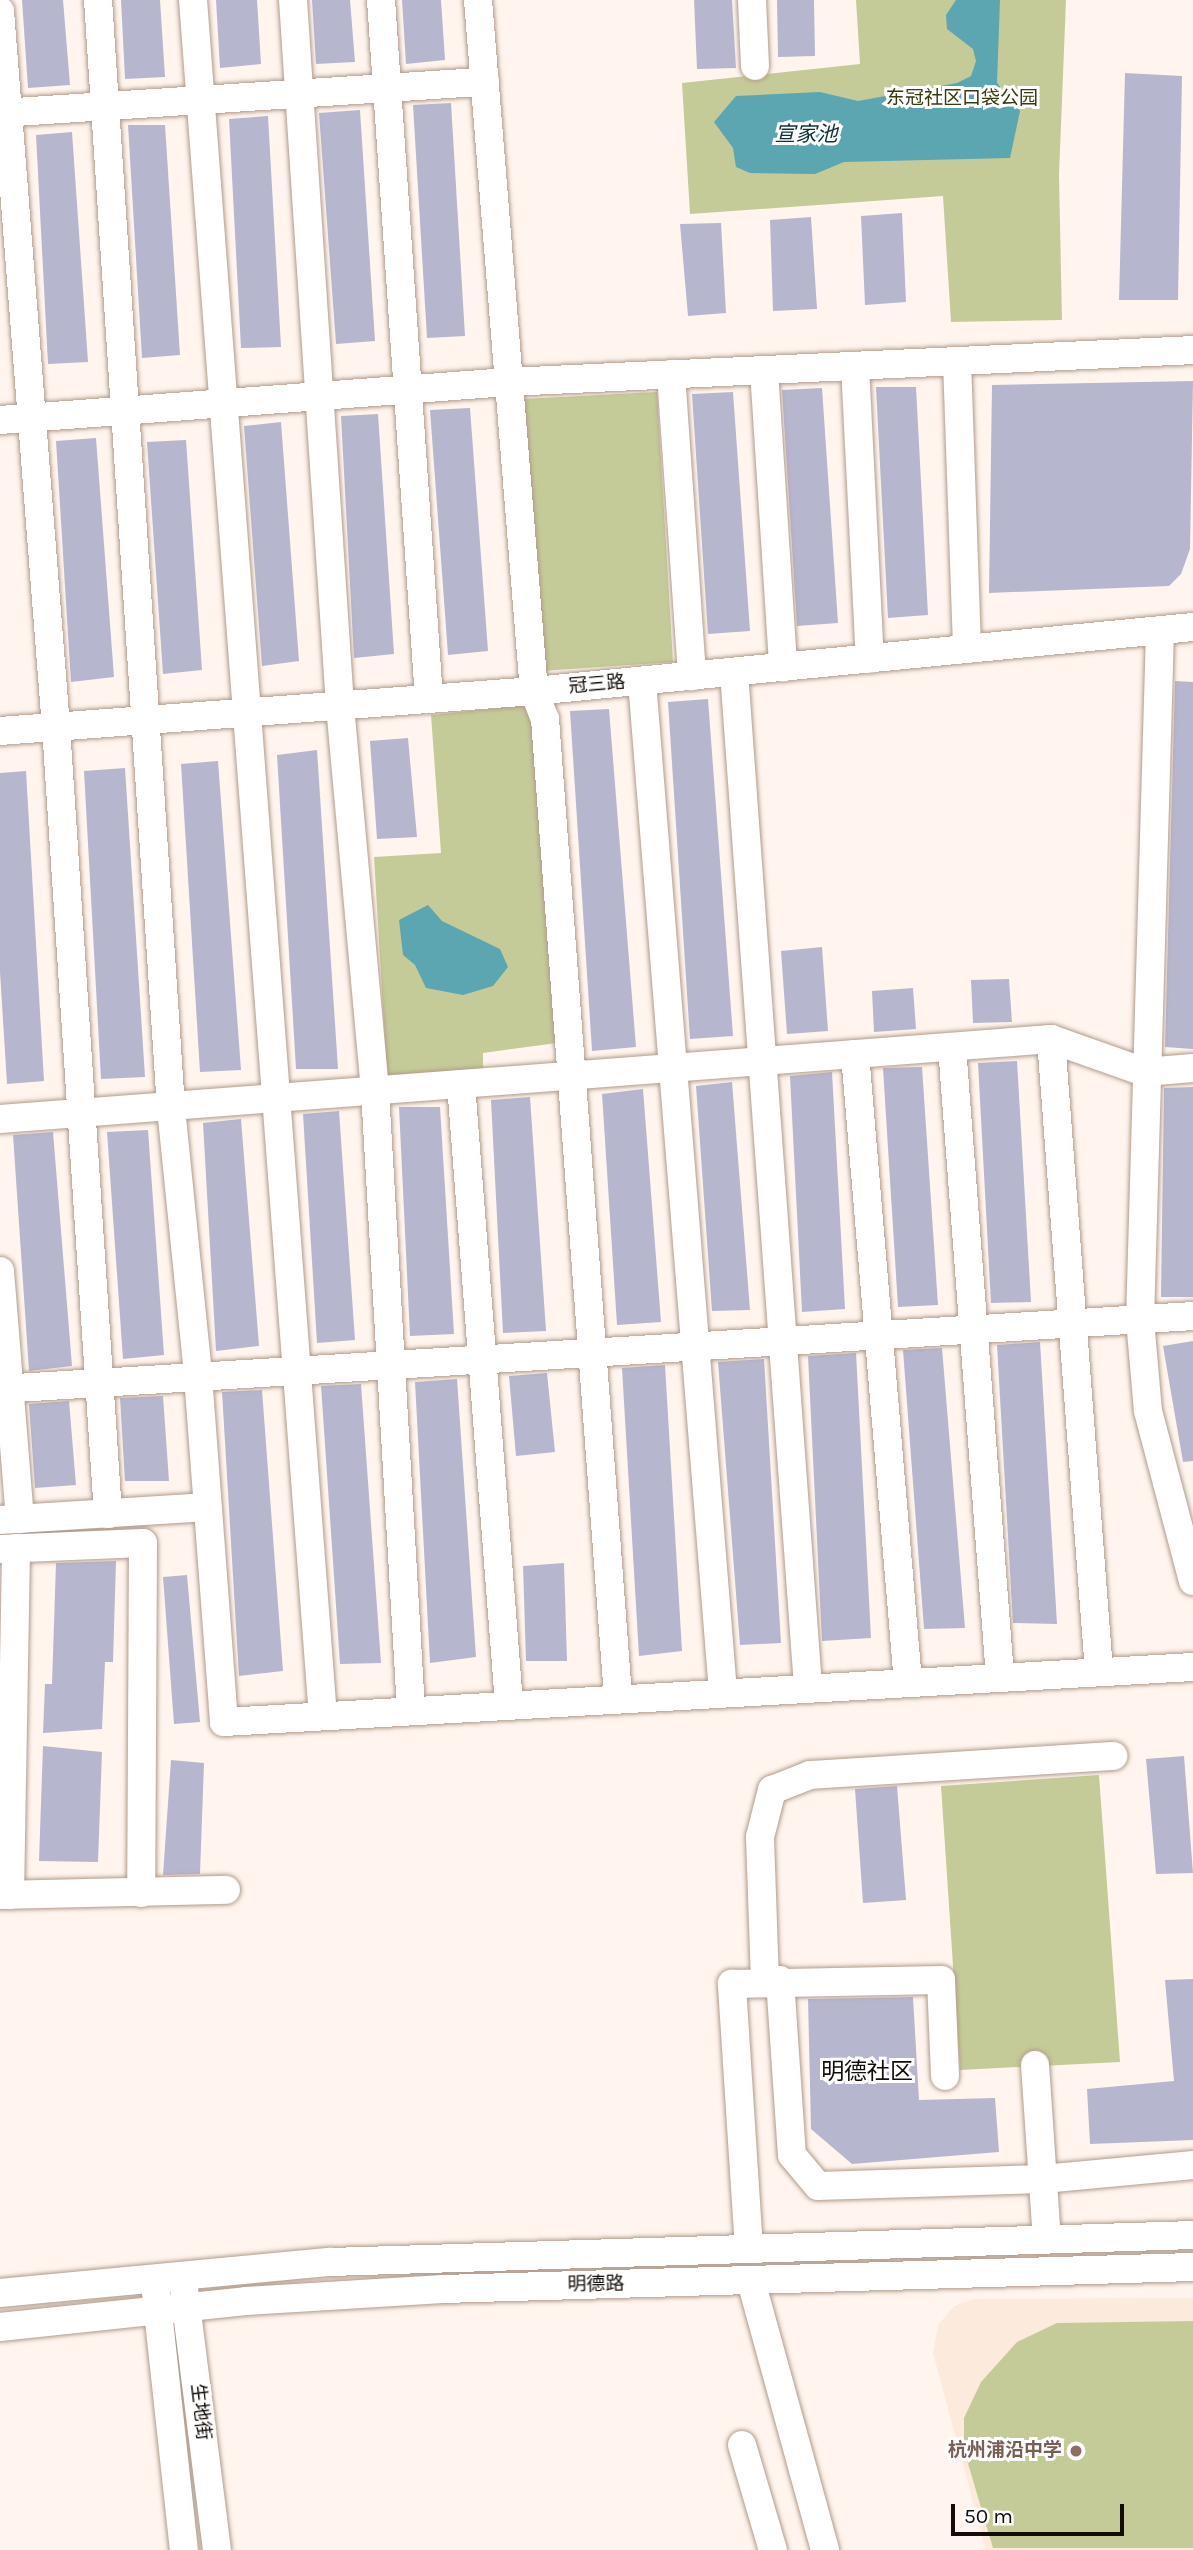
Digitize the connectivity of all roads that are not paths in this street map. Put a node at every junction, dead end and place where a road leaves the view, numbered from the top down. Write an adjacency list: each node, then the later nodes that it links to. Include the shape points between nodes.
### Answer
1 (98, 0): 13 (street)
2 (193, 0): 12 (street)
3 (293, 0): 11 (street)
4 (381, 0): 10 (street)
5 (478, 0): 9 (street)
6 (752, 0): 8 (street)
7 (0, 11): 14 (street)
8 (755, 66)
9 (485, 82): 10 (street); 20 (street)
10 (388, 88): 11 (street); 21 (street)
11 (300, 94): 12 (street); 22 (street)
12 (200, 100): 13 (street); 23 (street)
13 (104, 106): 14 (street); 24 (street)
14 (4, 113): 25 (street)
15 (1193, 350): 16 (street)
16 (957, 361): 17 (street); 29 (street)
17 (855, 366): 18 (street); 30 (street)
18 (764, 370): 19 (street); 31 (street)
19 (671, 374): 20 (street); 33 (street)
20 (508, 382): 21 (street); 35 (street)
21 (409, 389): 22 (street); 36 (street)
22 (322, 396): 23 (street); 37 (street)
23 (226, 403): 24 (street); 38 (street)
24 (124, 411): 25 (street); 39 (street)
25 (31, 418): 26 (street); 40 (street)
26 (0, 421)
27 (1193, 627): 28 (street, 冠三路)
28 (1160, 631): 29 (street, 冠三路); 48 (street)
29 (967, 649): 30 (street, 冠三路)
30 (870, 659): 31 (street, 冠三路)
31 (783, 667): 32 (street, 冠三路)
32 (734, 672): 33 (street, 冠三路); 45 (street)
33 (692, 676): 34 (street, 冠三路)
34 (642, 681): 35 (street, 冠三路); 46 (street)
35 (534, 691): 36 (street, 冠三路); 49 (street, via 545,719)
36 (429, 699): 37 (street, 冠三路)
37 (340, 706): 38 (street, 冠三路); 51 (street)
38 (247, 713): 39 (street, 冠三路); 52 (street)
39 (148, 720): 40 (street, 冠三路); 53 (street)
40 (56, 727): 41 (street, 冠三路); 54 (street)
41 (0, 731)
42 (1051, 1040): 43 (street); 48 (street); 59 (street)
43 (952, 1047): 44 (street); 60 (street)
44 (855, 1054): 45 (street); 61 (street)
45 (764, 1061): 46 (street); 62 (street)
46 (675, 1067): 49 (street); 63 (street)
47 (1193, 1069): 48 (street)
48 (1144, 1072): 58 (street)
49 (571, 1075): 50 (street); 64 (street)
50 (461, 1084): 51 (street); 65 (street)
51 (375, 1091): 52 (street); 66 (street)
52 (275, 1100): 53 (street); 67 (street)
53 (171, 1108): 54 (street); 68 (street)
54 (82, 1116): 55 (street); 69 (street)
55 (0, 1119)
56 (0, 1271): 70 (street)
57 (1193, 1316): 58 (street)
58 (1140, 1320): 59 (street); 75 (street, via 1148,1411)
59 (1070, 1324): 60 (street); 77 (street)
60 (973, 1330): 61 (street); 78 (street)
61 (877, 1335): 62 (street); 79 (street)
62 (785, 1341): 63 (street); 80 (street)
63 (696, 1346): 64 (street); 81 (street)
64 (592, 1352): 65 (street); 82 (street)
65 (482, 1359): 66 (street); 83 (street)
66 (389, 1364): 67 (street); 84 (street)
67 (295, 1370): 68 (street); 85 (street)
68 (198, 1376): 69 (street); 71 (street)
69 (99, 1382): 70 (street); 72 (street)
70 (4, 1388): 73 (street)
71 (208, 1507): 72 (street); 85 (street, via 224,1722)
72 (108, 1514): 73 (street)
73 (10, 1520)
74 (8, 1549): 88 (street, via 143,1543); 89 (street)
75 (1193, 1581)
76 (1193, 1667): 77 (street)
77 (1099, 1672): 78 (street)
78 (1000, 1677): 79 (street)
79 (908, 1682): 80 (street)
80 (808, 1687): 81 (street)
81 (723, 1692): 82 (street)
82 (618, 1697): 83 (street)
83 (509, 1704): 84 (street)
84 (411, 1710): 85 (street)
85 (323, 1716)
86 (1113, 1756): 90 (street, via 810,1775 772,1790 760,1837)
87 (226, 1890): 88 (street)
88 (141, 1893): 89 (street)
89 (5, 1895)
90 (772, 1980): 92 (street, via 941,1980); 94 (street, via 792,2155 818,2186); 97 (street, via 732,1984)
91 (1035, 2065): 94 (street)
92 (945, 2076)
93 (1193, 2165): 94 (street)
94 (1043, 2179): 96 (street)
95 (1193, 2235): 96 (street, 明德路)
96 (1047, 2239): 97 (street, 明德路)
97 (749, 2249): 99 (street, 明德路, via 330,2263)
98 (1193, 2267): 100 (street, 明德路)
99 (168, 2275): 101 (street, 明德路); 102 (street, 生地街); 103 (street, 生地街)
100 (751, 2281): 102 (street, 明德路, via 443,2289); 109 (street)
101 (0, 2293)
102 (186, 2307): 103 (street, 明德路); 107 (street, 生地街)
103 (158, 2310): 104 (street, 明德路); 106 (street, 生地街)
104 (0, 2327)
105 (742, 2445): 108 (street)
106 (184, 2550)
107 (217, 2550)
108 (773, 2550)
109 (825, 2550)

